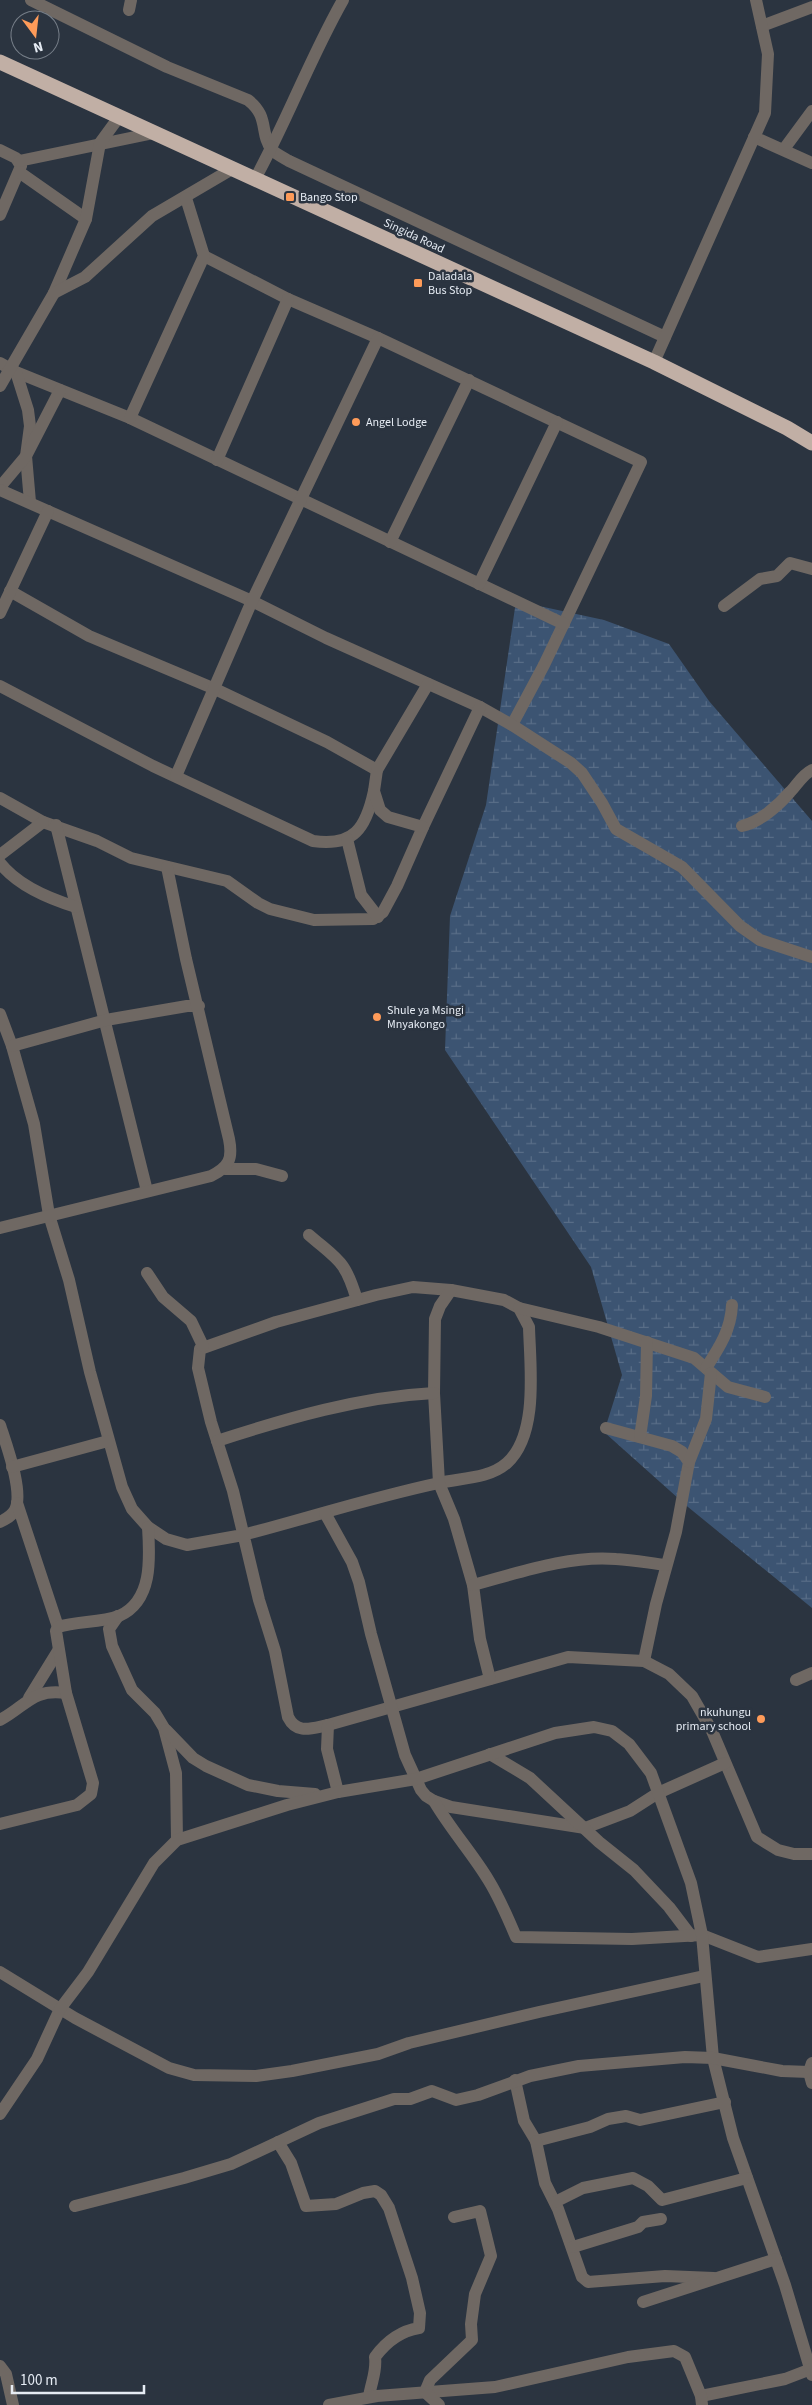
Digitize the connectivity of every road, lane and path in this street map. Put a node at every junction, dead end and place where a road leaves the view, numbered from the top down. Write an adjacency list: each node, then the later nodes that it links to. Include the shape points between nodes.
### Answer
1 (30, 0): 14 (street, via 167,67 248,100 262,115)
2 (343, 0): 14 (street, via 324,33)
3 (756, 0): 5 (street)
4 (812, 7): 5 (street)
5 (762, 26): 12 (street, via 768,54 765,113)
6 (0, 62): 8 (highway, Singida Road)
7 (812, 111): 10 (street)
8 (119, 117): 11 (highway, Singida Road); 13 (street)
9 (812, 122): 10 (street)
10 (799, 128): 15 (street)
11 (154, 133): 13 (street); 19 (highway, Singida Road)
12 (754, 137): 15 (street); 27 (street)
13 (100, 144): 18 (street); 23 (street)
14 (272, 149): 20 (street); 27 (street, via 289,161)
15 (784, 149): 17 (street)
16 (0, 150): 18 (street)
17 (812, 164)
18 (19, 166): 22 (street); 23 (street)
19 (232, 169): 20 (highway, Singida Road); 21 (street)
20 (255, 180): 29 (highway, Singida Road)
21 (186, 198): 24 (street); 25 (street, via 152,216 86,276)
22 (0, 215)
23 (86, 219): 25 (street)
24 (204, 256): 26 (street); 35 (street)
25 (54, 293): 31 (street)
26 (288, 299): 28 (street); 39 (street)
27 (665, 337): 29 (street)
28 (378, 338): 32 (street); 41 (street)
29 (654, 362): 37 (highway, Singida Road, via 787,428)
30 (0, 363): 31 (street)
31 (14, 370): 33 (street); 34 (street); 38 (street, via 28,410 30,426)
32 (468, 380): 36 (street); 44 (street)
33 (0, 386)
34 (60, 390): 35 (street); 38 (street)
35 (130, 418): 39 (street)
36 (557, 422): 46 (street); 51 (street, via 641,462)
37 (812, 444)
38 (26, 456): 40 (street); 42 (street)
39 (217, 460): 41 (street)
40 (0, 488): 42 (street)
41 (301, 499): 44 (street); 48 (street)
42 (30, 502): 43 (street)
43 (48, 510): 47 (street); 48 (street)
44 (390, 542): 46 (street)
45 (812, 569): 49 (street, via 790,563 777,576 760,579)
46 (479, 584): 51 (street)
47 (10, 591): 50 (street); 54 (street, via 89,636)
48 (252, 601): 52 (street); 54 (street)
49 (724, 606)
50 (0, 613)
51 (564, 624): 56 (street)
52 (428, 684): 55 (street); 57 (street)
53 (0, 686): 59 (street)
54 (215, 689): 57 (street, via 327,742); 59 (street)
55 (480, 707): 56 (street); 65 (street)
56 (512, 725): 72 (street, via 571,763 582,773 616,829 682,867 740,926 760,940)
57 (377, 770): 60 (street)
58 (812, 770): 64 (street, via 778,804)
59 (176, 776): 66 (street, via 313,841)
60 (374, 791): 65 (street, via 380,810 388,816); 66 (street, via 363,824)
61 (0, 798): 62 (street)
62 (43, 822): 63 (street); 67 (street)
63 (56, 825): 69 (street, via 131,858); 70 (street)
64 (742, 826)
65 (422, 827): 71 (street, via 397,886)
66 (347, 839): 71 (street, via 361,896)
67 (0, 855)
68 (0, 863): 70 (street, via 51,900)
69 (167, 867): 71 (street, via 227,881 264,907 314,920); 73 (street)
70 (76, 907): 75 (street)
71 (378, 917)
72 (812, 957)
73 (199, 1006): 75 (street); 77 (street, via 232,1150)
74 (0, 1014): 76 (street)
75 (106, 1020): 76 (street); 79 (street)
76 (12, 1046): 80 (street, via 34,1124)
77 (225, 1169): 78 (street, via 256,1169); 79 (street, via 212,1176)
78 (282, 1176)
79 (147, 1191): 80 (street)
80 (49, 1215): 81 (street); 96 (street)
81 (0, 1228)
82 (309, 1235): 85 (street, via 339,1259)
83 (147, 1274): 89 (street, via 163,1297 191,1321)
84 (451, 1290): 85 (street, via 413,1287); 87 (street, via 504,1300); 91 (street, via 435,1319)
85 (357, 1300): 89 (street)
86 (732, 1305): 90 (street, via 731,1321)
87 (519, 1308): 88 (street, via 548,1313); 100 (street, via 529,1327 531,1389 530,1418 522,1441 508,1463 488,1474)
88 (647, 1342): 90 (street, via 694,1358); 95 (street, via 646,1396)
89 (203, 1346): 97 (street, via 198,1354 198,1368)
90 (709, 1371): 92 (street, via 734,1390); 98 (street, via 706,1419)
91 (434, 1393): 97 (street, via 365,1400); 100 (street)
92 (765, 1397)
93 (606, 1428): 95 (street)
94 (1, 1429): 99 (street)
95 (640, 1437): 98 (street, via 672,1446)
96 (108, 1441): 99 (street); 104 (street, via 132,1509)
97 (217, 1441): 105 (street)
98 (689, 1462): 108 (street, via 676,1532)
99 (12, 1467): 101 (street)
100 (439, 1483): 102 (street); 109 (street, via 454,1518)
101 (17, 1503): 103 (street, via 10,1517); 111 (street)
102 (325, 1513): 105 (street); 119 (street, via 352,1562)
103 (0, 1522)
104 (148, 1527): 106 (street); 107 (street)
105 (243, 1535): 106 (street, via 187,1545); 121 (street, via 292,1726 303,1730)
106 (166, 1539): 107 (street)
107 (150, 1557): 110 (street, via 142,1596)
108 (666, 1565): 109 (street, via 616,1558 595,1559 540,1567); 113 (street)
109 (472, 1585): 115 (street)
110 (118, 1616): 111 (street); 122 (street, via 109,1629 109,1636 121,1671 132,1690 155,1713)
111 (58, 1627): 112 (street)
112 (58, 1651): 117 (street); 118 (street)
113 (644, 1661): 115 (street, via 568,1657); 124 (street, via 668,1674 692,1696)
114 (812, 1672): 116 (street)
115 (490, 1679): 119 (street)
116 (796, 1680)
117 (66, 1693): 118 (street, via 52,1691); 129 (street, via 92,1783 91,1794 76,1805)
118 (29, 1698): 120 (street)
119 (392, 1706): 121 (street); 125 (street, via 405,1755)
120 (0, 1720)
121 (328, 1725): 127 (street, via 326,1749)
122 (164, 1728): 127 (street, via 193,1758 248,1785 278,1791); 131 (street, via 176,1773)
123 (490, 1754): 125 (street); 126 (street, via 555,1733 594,1726 612,1732 629,1744 651,1773); 130 (street, via 530,1778)
124 (725, 1763): 126 (street); 132 (street, via 757,1837 778,1850)
125 (416, 1779): 127 (street); 128 (street, via 421,1790)
126 (658, 1793): 130 (street, via 630,1811); 133 (street, via 692,1883)
127 (333, 1794): 131 (street)
128 (434, 1801): 130 (street); 133 (street, via 488,1879 516,1937 632,1939)
129 (0, 1824)
130 (585, 1828): 133 (street, via 634,1870)
131 (177, 1840): 137 (street, via 154,1863 88,1972)
132 (812, 1854)
133 (696, 1936): 134 (street, via 758,1957); 136 (street)
134 (812, 1949)
135 (0, 1972): 137 (street)
136 (704, 1976): 137 (street, via 409,2043 378,2054 256,2076 180,2072); 138 (street)
137 (60, 2009): 142 (street, via 37,2059)
138 (713, 2058): 139 (street, via 782,2072); 140 (street, via 603,2063); 141 (street)
139 (811, 2072)
140 (515, 2080): 143 (street, via 524,2121); 144 (street, via 456,2100 432,2091 410,2099 394,2099 318,2123)
141 (724, 2102): 143 (street, via 640,2120 626,2116 608,2119); 145 (street)
142 (0, 2114)
143 (536, 2141): 146 (street, via 545,2183)
144 (278, 2142): 147 (street, via 231,2164); 159 (street, via 291,2163 306,2206 336,2204 363,2193 375,2192 381,2195 389,2208 416,2292 419,2328 408,2330 384,2344 375,2357 377,2370 371,2379)
145 (747, 2178): 146 (street, via 662,2200 648,2186 633,2178 583,2188); 151 (street)
146 (555, 2202): 150 (street)
147 (75, 2206)
148 (454, 2216): 158 (street, via 480,2211 491,2256 475,2294 472,2340 430,2380)
149 (661, 2219): 150 (street, via 643,2222 638,2227)
150 (573, 2247): 152 (street, via 582,2277 588,2282 665,2276)
151 (776, 2259): 152 (street); 155 (street)
152 (714, 2278): 153 (street)
153 (643, 2302)
154 (0, 2353): 156 (street)
155 (809, 2353): 157 (street)
156 (1, 2366): 161 (street)
157 (811, 2372): 160 (street)
158 (425, 2392): 159 (street); 160 (street, via 495,2387 628,2357 674,2351 685,2357); 163 (street)
159 (366, 2400): 162 (street)
160 (701, 2400)
161 (14, 2405)
162 (329, 2405)
163 (439, 2405)

